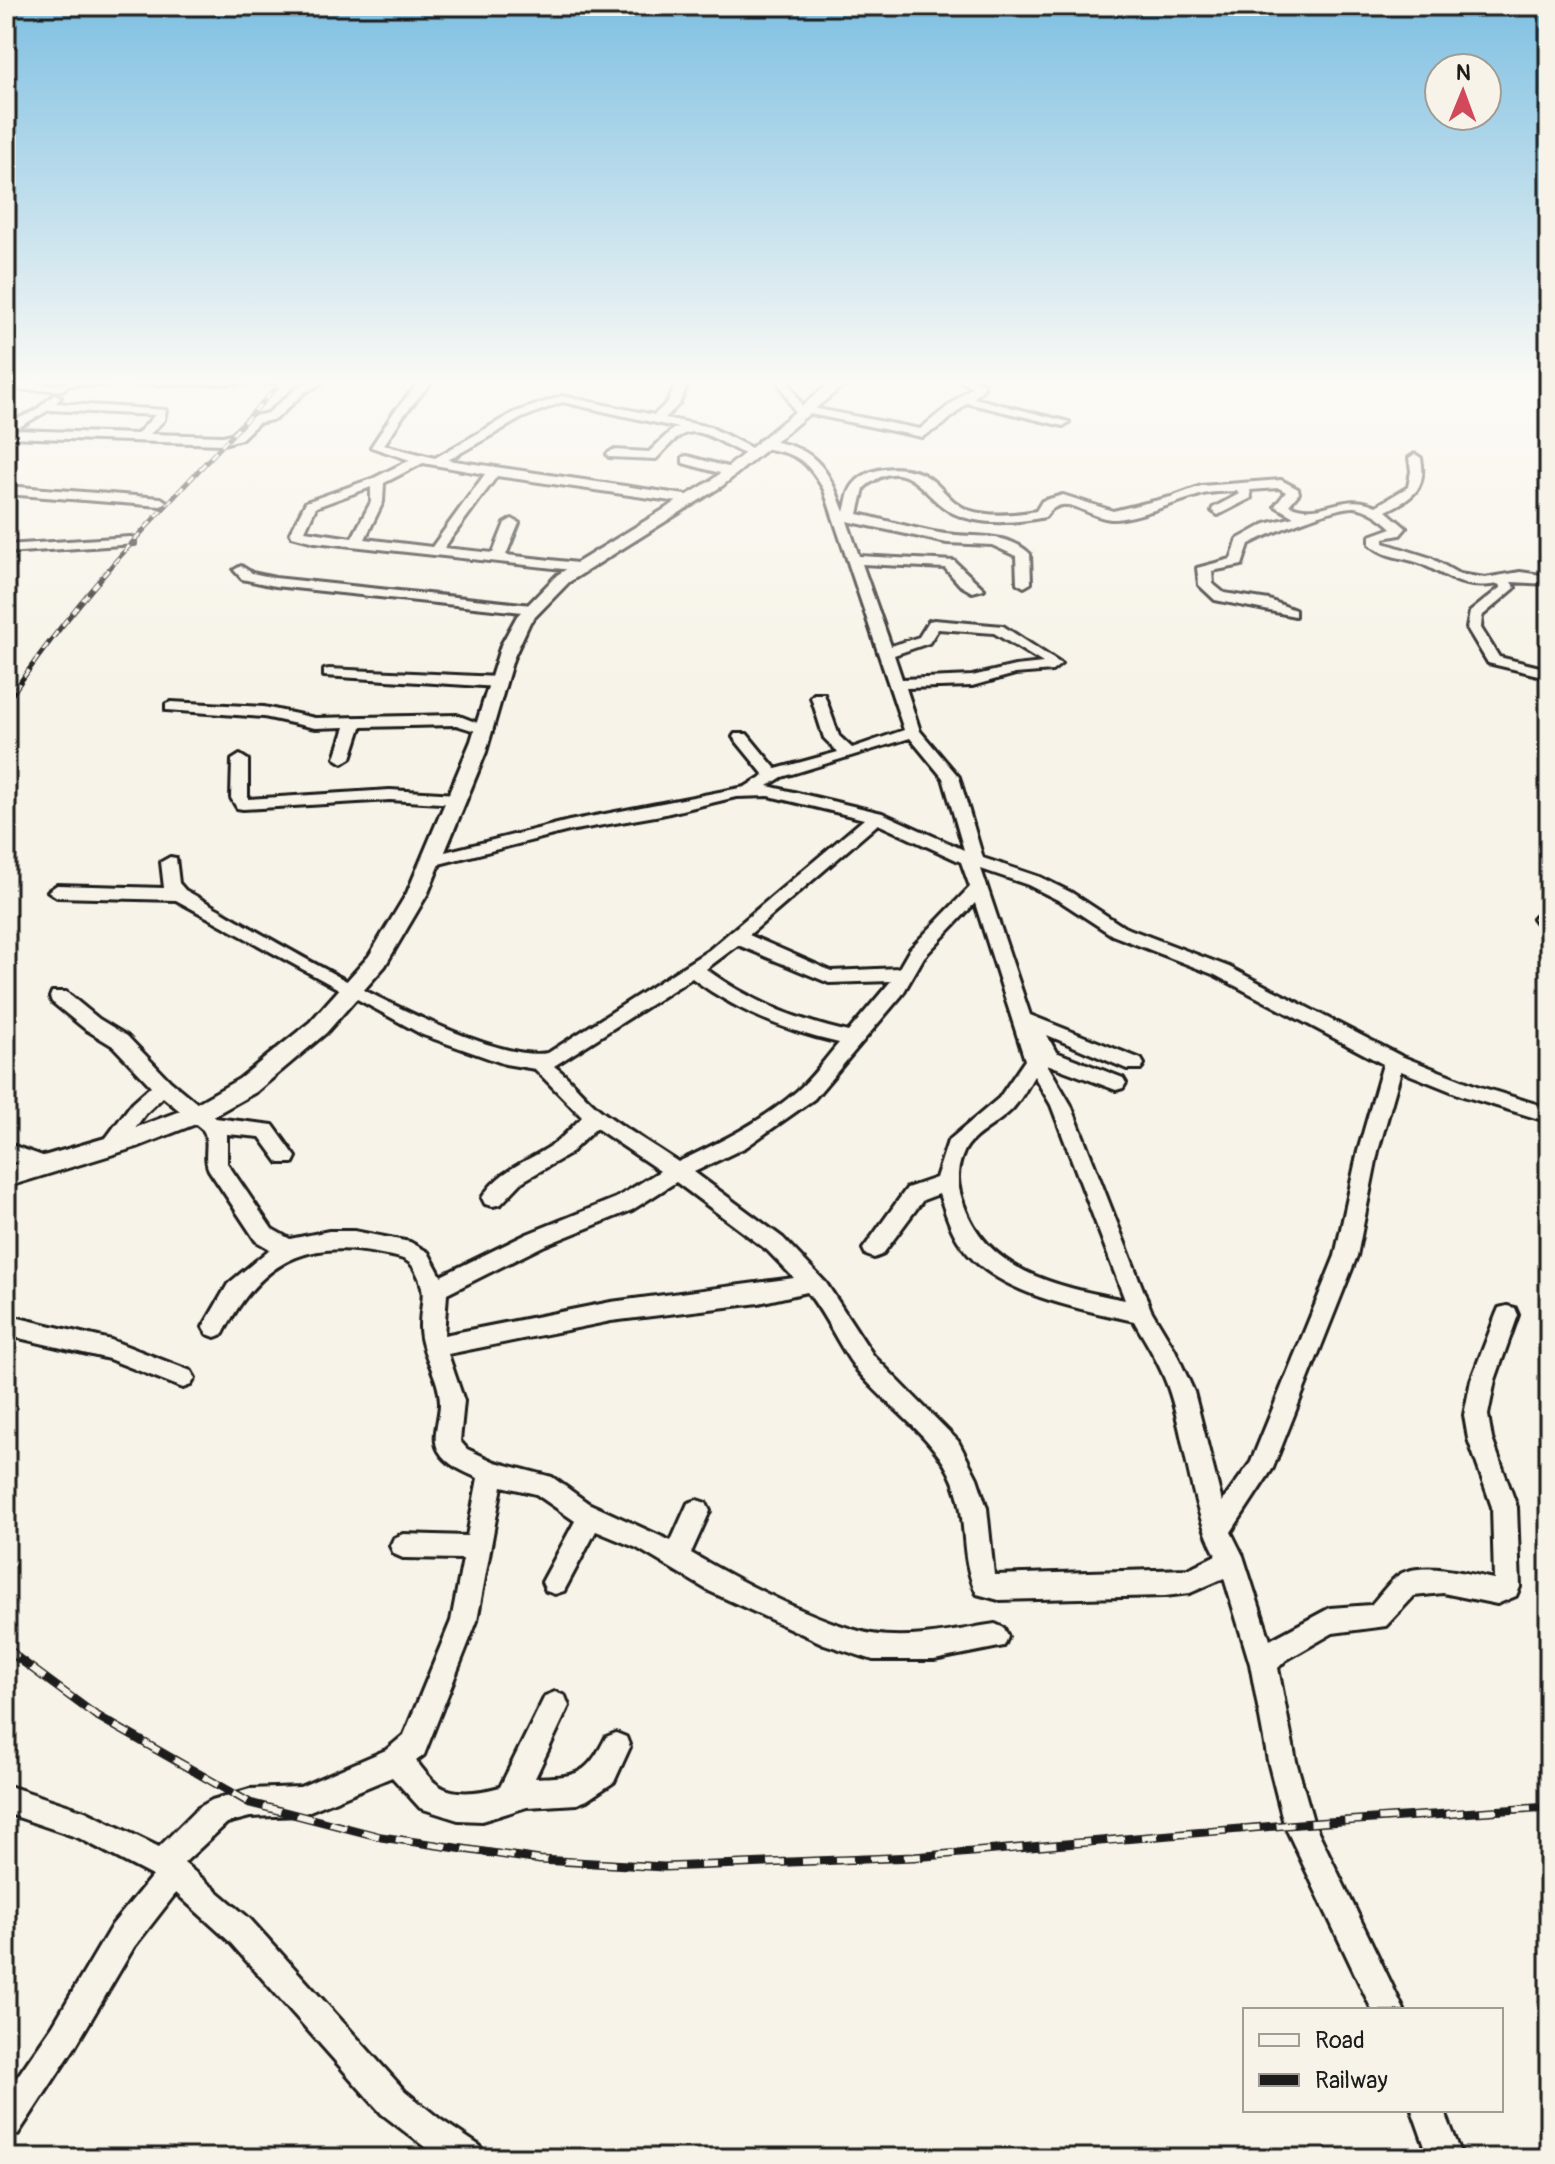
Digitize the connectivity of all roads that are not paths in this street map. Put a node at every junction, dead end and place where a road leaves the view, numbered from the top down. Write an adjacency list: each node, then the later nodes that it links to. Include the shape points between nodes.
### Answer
1 (486, 480): 21 (street)
2 (550, 480): 11 (street)
3 (720, 480): 11 (main road)
4 (824, 480): 15 (street)
5 (869, 480): 15 (street, via 854,493)
6 (923, 480): 9 (street, via 947,505 974,516 1033,516 1063,499 1112,515 1193,491)
7 (1416, 480): 14 (street, via 1402,501)
8 (378, 481): 19 (street, via 377,502); 19 (street, via 319,500 297,530 301,535)
9 (1241, 486): 13 (street, via 1246,495); 16 (street, via 1285,485 1293,493 1281,506)
10 (6, 490): 12 (street)
11 (692, 500): 24 (main road)
12 (161, 502)
13 (1218, 511)
14 (1376, 511): 16 (street, via 1349,502); 26 (street, via 1399,528 1375,538 1384,549 1421,558 1455,578)
15 (846, 517): 23 (street); 28 (street, via 938,538 1013,547 1023,554)
16 (1308, 517): 31 (street, via 1270,527 1243,542 1237,562 1204,568 1206,585 1220,597 1269,604)
17 (512, 523): 22 (street)
18 (130, 541): 20 (street)
19 (357, 542): 21 (street)
20 (6, 549)
21 (435, 552): 22 (street)
22 (498, 559): 24 (street)
23 (855, 560): 29 (street, via 949,564); 32 (street)
24 (581, 567): 30 (main road)
25 (241, 570): 30 (street, via 275,582)
26 (1503, 580): 27 (street); 34 (street, via 1508,588 1475,615 1474,628 1493,660)
27 (1549, 580)
28 (1024, 583)
29 (977, 589)
30 (532, 609): 35 (main road, via 521,623)
31 (1290, 613)
32 (884, 653): 36 (street); 36 (street, via 924,640 934,624 950,623 998,629 1054,664 972,681)
33 (329, 673): 35 (street)
34 (1549, 677)
35 (498, 682): 40 (main road)
36 (896, 684): 41 (street)
37 (819, 697): 43 (street, via 832,738)
38 (171, 707): 39 (street)
39 (354, 724): 40 (street, via 442,719); 44 (street)
40 (485, 729): 48 (main road)
41 (913, 732): 43 (street); 50 (street, via 951,777)
42 (741, 737): 46 (street)
43 (849, 754): 46 (street)
44 (343, 758)
45 (240, 760): 48 (street, via 243,804 353,796)
46 (773, 776): 47 (street)
47 (751, 790): 49 (street); 51 (street, via 569,826)
48 (457, 799): 51 (main road)
49 (876, 817): 50 (street); 56 (street)
50 (973, 860): 53 (street); 65 (street, via 1034,881 1118,931 1222,971)
51 (431, 861): 59 (main road, via 399,927)
52 (170, 862): 55 (street, via 170,884)
53 (977, 890): 58 (street, via 917,953); 61 (street)
54 (57, 891): 55 (street)
55 (179, 894): 59 (street)
56 (737, 937): 57 (street); 58 (street, via 829,977)
57 (694, 970): 63 (street, via 764,1014); 66 (street)
58 (906, 974): 63 (street)
59 (353, 991): 66 (street, via 430,1030 512,1059); 72 (main road, via 262,1077)
60 (59, 997): 69 (street, via 120,1041)
61 (1014, 998): 62 (street); 64 (street)
62 (1031, 1021): 67 (street); 68 (street, via 1049,1057)
63 (853, 1040): 77 (street, via 789,1109 739,1142)
64 (1035, 1060): 79 (street, via 1006,1103 955,1146); 85 (street, via 1061,1105)
65 (1394, 1061): 70 (street); 94 (street, via 1346,1256 1261,1468)
66 (543, 1063): 71 (street)
67 (1134, 1064)
68 (1116, 1083)
69 (163, 1086): 72 (street); 73 (street)
70 (1549, 1115)
71 (595, 1117): 77 (street); 80 (street)
72 (204, 1120): 73 (main road); 75 (street, via 266,1130); 81 (street, via 217,1135 216,1164 225,1179 264,1235)
73 (113, 1143): 76 (main road)
74 (6, 1151): 76 (street)
75 (286, 1157)
76 (44, 1165): 78 (main road)
77 (677, 1171): 83 (street, via 775,1244); 84 (street, via 624,1204)
78 (6, 1177)
79 (945, 1183): 82 (street, via 915,1194); 85 (street, via 969,1241 988,1259 1053,1292)
80 (493, 1198)
81 (288, 1248): 84 (street, via 329,1240 389,1245 420,1258); 88 (street, via 252,1271 230,1295)
82 (874, 1249)
83 (811, 1282): 89 (street, via 758,1296 598,1313); 98 (street, via 865,1362 949,1449 974,1508 979,1571 986,1585 1165,1584 1190,1581)
84 (436, 1289): 89 (street)
85 (1141, 1313): 94 (street, via 1182,1392)
86 (1507, 1315): 101 (street, via 1477,1402 1479,1441 1506,1513 1507,1587 1497,1592 1443,1581 1407,1584 1377,1617 1330,1621 1276,1651)
87 (6, 1325): 90 (street, via 111,1350)
88 (215, 1327)
89 (434, 1347): 91 (street, via 452,1401 449,1449)
90 (183, 1378)
91 (492, 1472): 93 (street, via 543,1485); 96 (street)
92 (697, 1511): 97 (street)
93 (591, 1516): 97 (street); 99 (street)
94 (1217, 1531): 98 (street)
95 (403, 1546): 96 (street)
96 (479, 1548): 104 (street, via 464,1621 430,1710 414,1745)
97 (677, 1556): 100 (street, via 718,1582 833,1635 873,1647 934,1647)
98 (1231, 1561): 101 (street)
99 (555, 1582)
100 (995, 1637)
101 (1264, 1664): 108 (street, via 1299,1824)
102 (555, 1706): 105 (street)
103 (616, 1747): 105 (street, via 604,1772 577,1790)
104 (396, 1760): 105 (street, via 421,1792 439,1802 482,1807); 107 (street, via 300,1801 222,1810 208,1818)
105 (511, 1796)
106 (6, 1799): 107 (street, via 81,1823)
107 (168, 1868): 110 (street); 111 (street, via 243,1934 377,2088)
108 (1387, 2008)
109 (1429, 2112): 112 (street)
110 (6, 2122)
111 (456, 2155)
112 (1446, 2158)

